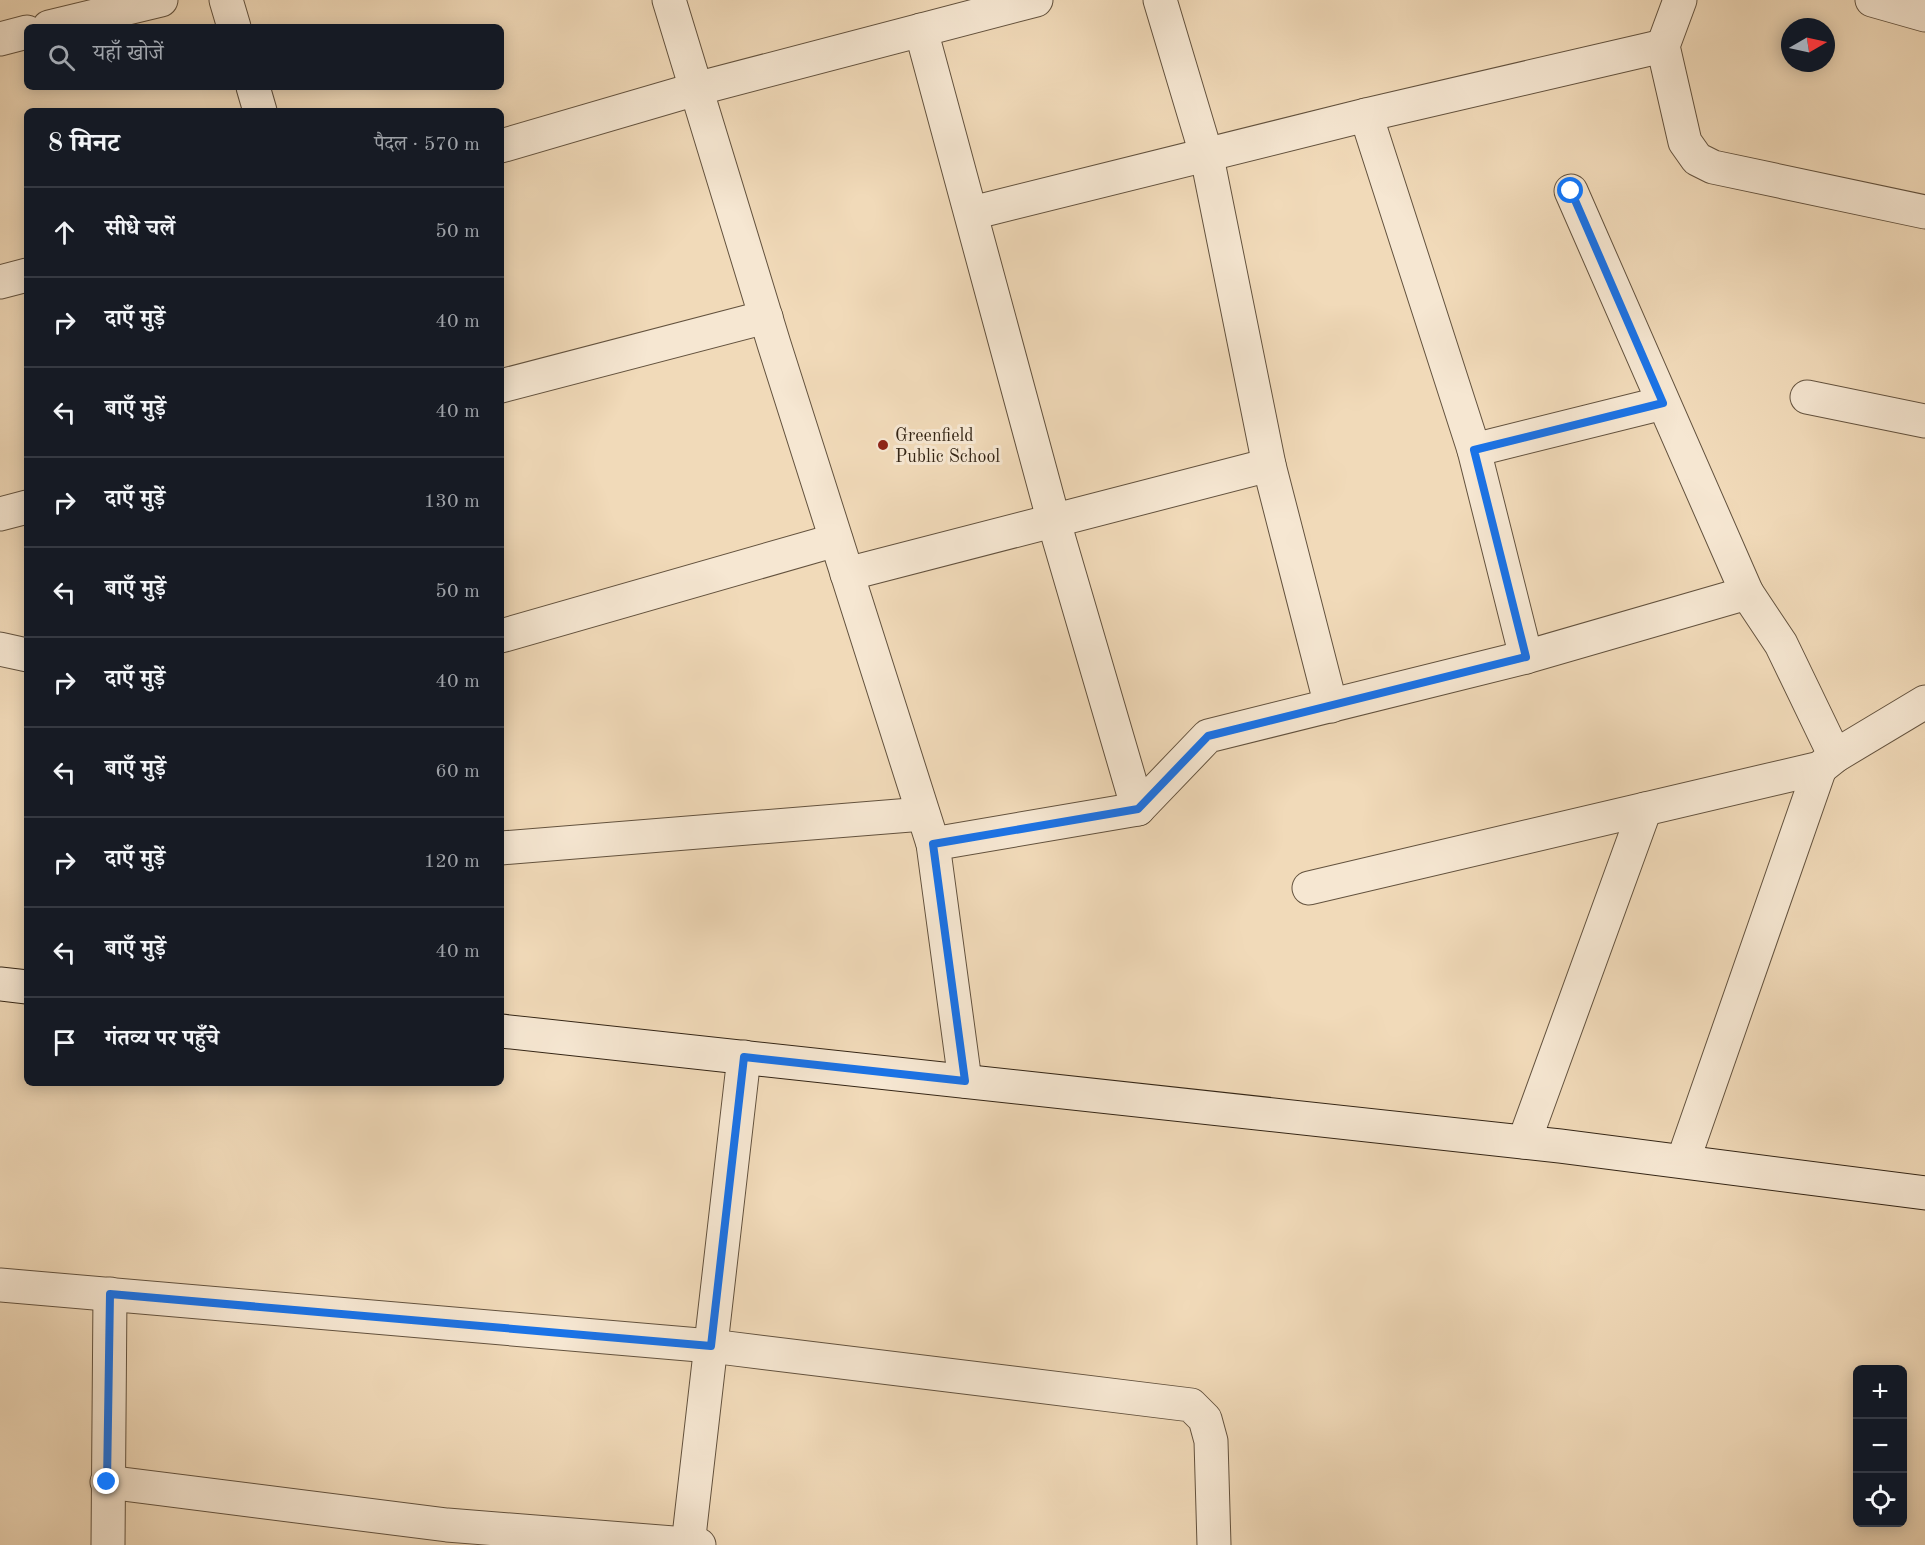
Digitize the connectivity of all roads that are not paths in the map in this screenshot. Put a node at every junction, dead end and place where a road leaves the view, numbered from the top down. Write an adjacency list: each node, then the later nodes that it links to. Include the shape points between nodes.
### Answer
1 (161, 0): 9 (street)
2 (226, 0): 10 (street)
3 (669, 0): 15 (street)
4 (1036, 0): 11 (street)
5 (1160, 0): 20 (street)
6 (1680, 0): 14 (street)
7 (1872, 0): 8 (street)
8 (1925, 15)
9 (61, 24)
10 (233, 24)
11 (921, 30): 15 (street); 23 (street)
12 (24, 33): 13 (street)
13 (0, 39)
14 (1663, 46): 18 (street); 22 (street, via 1685,142 1697,159 1713,167)
15 (696, 89): 19 (street); 26 (street)
16 (254, 90): 17 (street)
17 (259, 108)
18 (1366, 115): 20 (street); 31 (street)
19 (504, 145)
20 (1208, 157): 23 (street); 32 (street)
21 (1571, 191): 29 (street)
22 (1925, 212)
23 (972, 213): 35 (street)
24 (24, 276): 25 (street)
25 (0, 282)
26 (766, 317): 27 (street); 36 (street)
27 (504, 385)
28 (1807, 397): 30 (street)
29 (1663, 403): 31 (street); 38 (street)
30 (1925, 421)
31 (1474, 450): 42 (street)
32 (1269, 465): 35 (street); 44 (street)
33 (24, 508): 34 (street)
34 (0, 514)
35 (1054, 522): 37 (street); 46 (street)
36 (836, 540): 37 (street); 39 (street)
37 (847, 574): 48 (street)
38 (1747, 593): 42 (street); 45 (street, via 1781,644)
39 (504, 635)
40 (0, 649): 41 (street)
41 (24, 654)
42 (1526, 657): 44 (street)
43 (1925, 702): 45 (street)
44 (1331, 706): 46 (street, via 1208,736)
45 (1827, 762): 47 (street); 57 (street)
46 (1138, 809): 48 (street)
47 (1645, 809): 50 (street); 56 (street)
48 (928, 829): 49 (street); 55 (street)
49 (504, 848)
50 (1309, 888)
51 (0, 984): 52 (street)
52 (24, 987)
53 (504, 1030): 54 (street)
54 (744, 1057): 55 (street); 61 (street)
55 (965, 1081): 56 (street)
56 (1524, 1142): 57 (street)
57 (1683, 1161): 58 (street)
58 (1925, 1193)
59 (0, 1285): 60 (street)
60 (110, 1294): 61 (street); 62 (street)
61 (711, 1346): 65 (street); 66 (street, via 1191,1405 1205,1419 1211,1441)
62 (107, 1482): 63 (street); 64 (street)
63 (446, 1535): 65 (street)
64 (108, 1545)
65 (692, 1545)
66 (1214, 1545)

